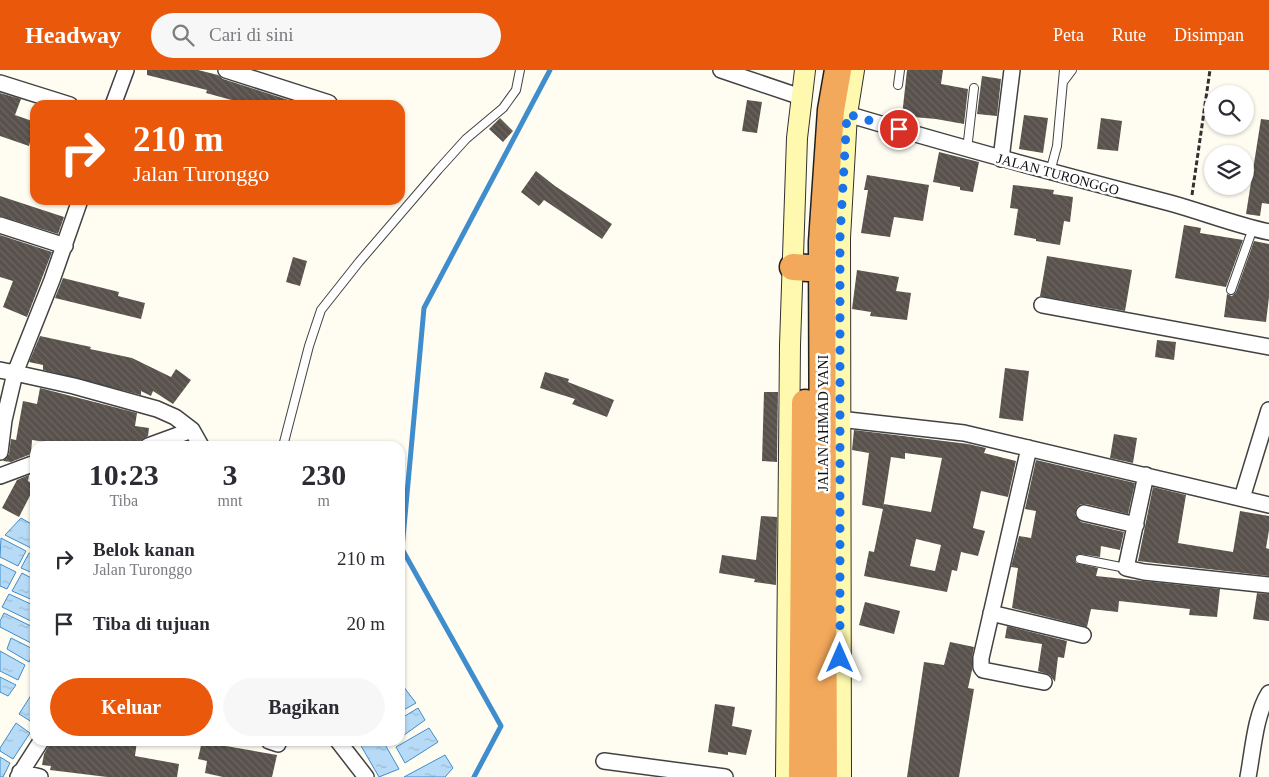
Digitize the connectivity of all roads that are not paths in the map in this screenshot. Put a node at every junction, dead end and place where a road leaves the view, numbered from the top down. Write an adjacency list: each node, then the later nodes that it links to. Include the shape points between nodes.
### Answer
1 (126, 70): 19 (street)
2 (226, 70): 20 (street)
3 (520, 70): 40 (lane, via 516,90 503,108 438,170 321,310)
4 (721, 70): 17 (street)
5 (805, 70): 17 (street)
6 (820, 70): 30 (highway, JALAN AHMAD YANI)
7 (838, 70): 66 (highway, JALAN AHMAD YANI, via 831,110 822,242)
8 (854, 70): 21 (street)
9 (900, 70): 15 (lane)
10 (1012, 70): 23 (street)
11 (1064, 70): 14 (lane)
12 (1072, 70): 14 (lane)
13 (0, 83): 18 (street)
14 (1063, 83): 24 (lane, via 1057,146)
15 (898, 84)
16 (974, 88): 22 (lane)
17 (801, 97): 30 (street, via 798,138)
18 (54, 100)
19 (116, 100)
20 (319, 100)
21 (847, 114): 22 (street, JALAN TURONGGO); 36 (street, via 840,238)
22 (967, 150): 23 (street, JALAN TURONGGO)
23 (1001, 159): 24 (street, JALAN TURONGGO)
24 (1050, 172): 27 (street, JALAN TURONGGO, via 1190,208)
25 (78, 205): 29 (street)
26 (0, 225): 29 (street)
27 (1253, 228): 28 (street, JALAN TURONGGO); 31 (lane)
28 (1269, 232)
29 (65, 246): 34 (street)
30 (800, 268): 64 (street, via 790,345); 65 (highway, JALAN AHMAD YANI, via 805,368)
31 (1231, 290)
32 (1042, 305): 33 (street)
33 (1269, 347)
34 (7, 371): 37 (street, via 137,402 175,417); 42 (street)
35 (1269, 410): 46 (street)
36 (839, 419): 41 (street, via 964,434); 67 (street)
37 (192, 430): 38 (street); 39 (street)
38 (162, 441)
39 (198, 441)
40 (284, 441)
41 (1029, 448): 44 (street); 53 (street)
42 (0, 452)
43 (30, 465): 45 (street)
44 (1146, 475): 46 (street); 49 (street)
45 (0, 476)
46 (1242, 498): 47 (street)
47 (1269, 505)
48 (1084, 513): 49 (street)
49 (1136, 525): 51 (street)
50 (1080, 559): 51 (lane)
51 (1126, 568): 52 (street)
52 (1269, 585)
53 (991, 613): 54 (street); 55 (street, via 981,658 983,670)
54 (1084, 634)
55 (1044, 682)
56 (1269, 693): 68 (street, via 1264,700)
57 (38, 746): 60 (street)
58 (342, 746): 62 (street)
59 (604, 762): 63 (street)
60 (19, 775): 61 (street)
61 (40, 777)
62 (366, 777)
63 (725, 777)
64 (786, 777)
65 (802, 777)
66 (824, 777)
67 (841, 777)
68 (1248, 777)

